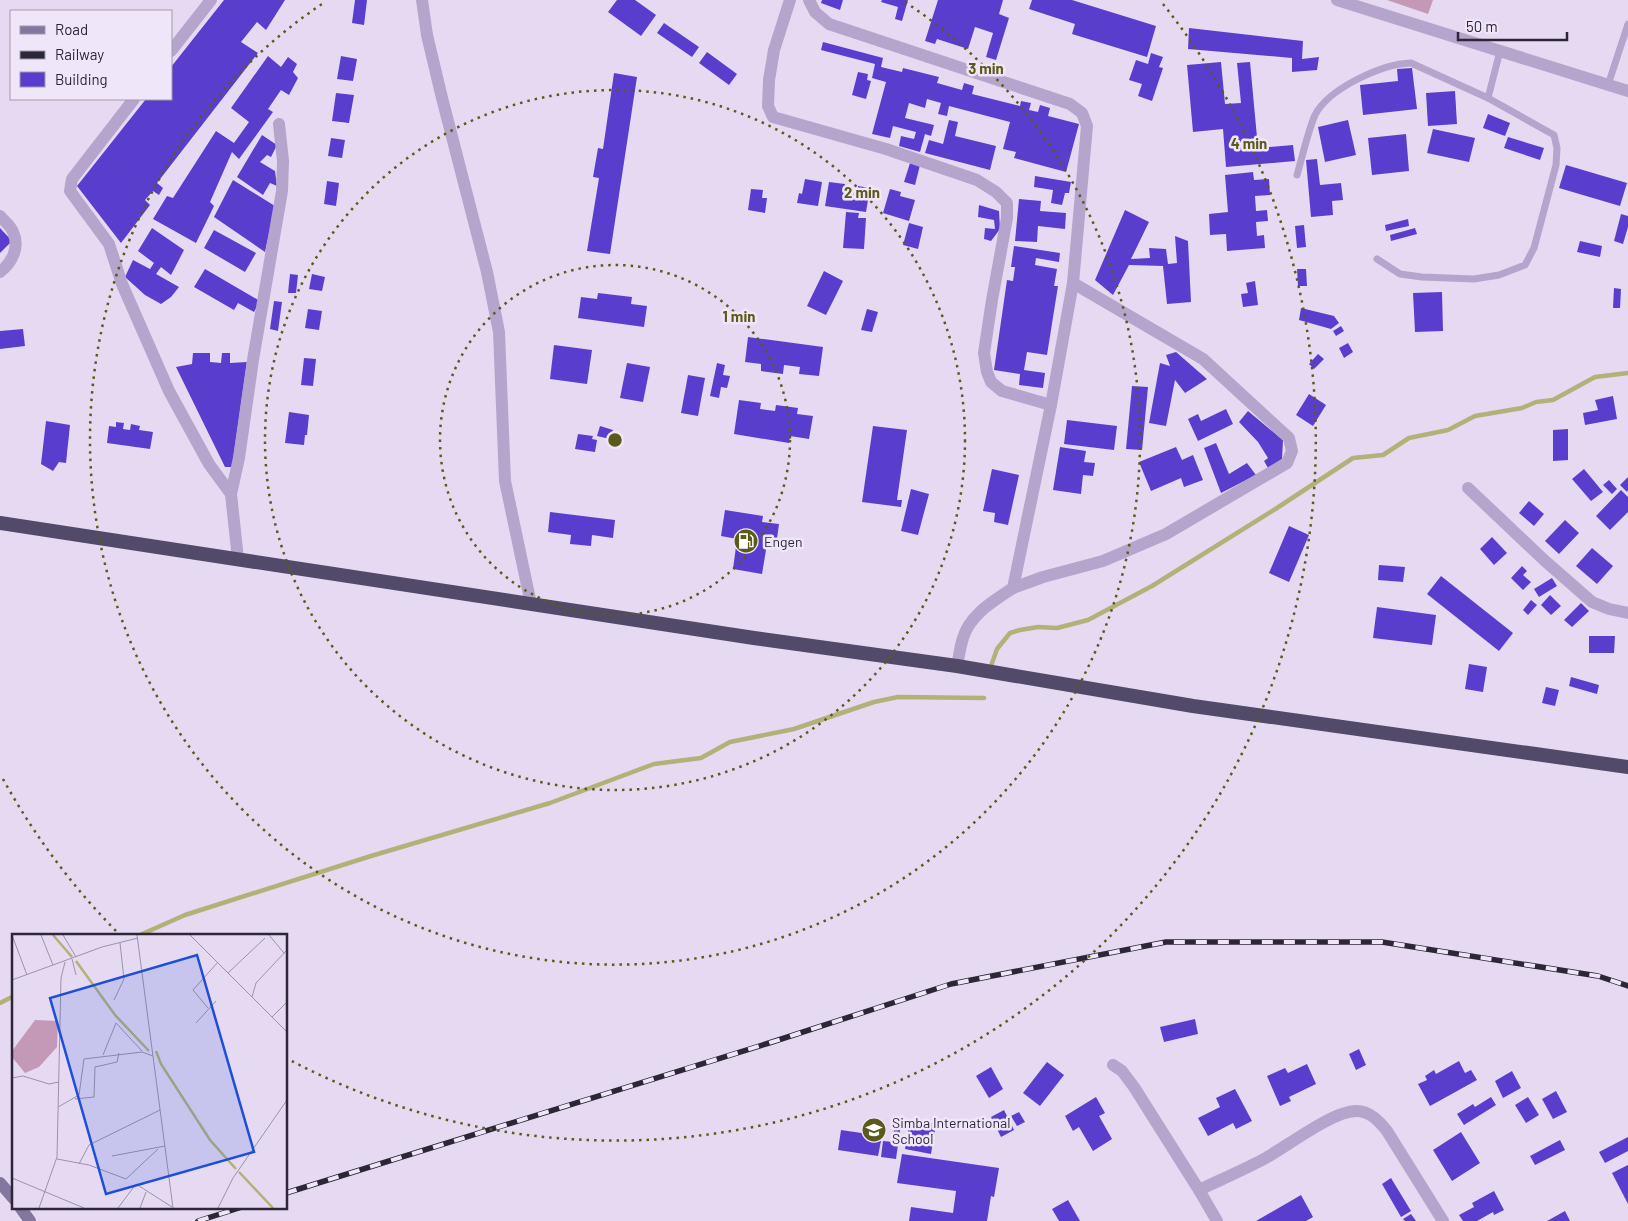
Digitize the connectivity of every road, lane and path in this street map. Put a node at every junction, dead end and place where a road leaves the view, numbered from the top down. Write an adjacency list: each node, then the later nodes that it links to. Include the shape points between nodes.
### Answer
1 (211, 0): 7 (street)
2 (422, 0): 25 (street, via 427,35 499,332 505,480)
3 (790, 0): 19 (street, via 774,50 769,80 768,106 773,117 886,149 977,180 1007,203 984,353 987,372 991,382 1002,391)
4 (809, 0): 18 (street, via 815,12 829,24 1070,104 1082,113 1087,126)
5 (1337, 0): 8 (street)
6 (1628, 24): 9 (lane)
7 (172, 50)
8 (1500, 51): 9 (street); 11 (lane)
9 (1608, 85): 10 (street)
10 (1628, 91)
11 (1488, 98): 14 (lane, via 1411,63 1399,63 1354,80 1334,94 1316,114); 16 (lane, via 1554,135 1557,148 1556,165 1534,248 1525,265 1499,275 1474,279 1422,277 1400,274)
12 (133, 100): 21 (street, via 72,179 70,191 109,244 122,284 169,391 209,464)
13 (279, 124): 21 (street, via 282,191)
14 (1296, 175)
15 (0, 216): 17 (street, via 13,230 16,242 14,255)
16 (1377, 259)
17 (0, 272)
18 (1073, 283): 19 (street); 24 (street, via 1203,359 1289,438 1292,450 1287,463 1166,534 1103,561)
19 (1051, 405): 24 (street)
20 (1468, 488): 26 (street, via 1592,602)
21 (231, 494): 23 (street)
22 (0, 523): 23 (highway)
23 (238, 559): 25 (highway)
24 (1013, 588): 27 (street, via 971,621 963,637)
25 (531, 604): 27 (highway)
26 (1628, 613)
27 (957, 666): 28 (highway, via 1193,706)
28 (1628, 767)
29 (1113, 1065): 31 (street, via 1134,1087)
30 (0, 1183): 32 (main road)
31 (1199, 1190): 35 (street); 36 (street, via 1262,1160 1334,1117 1356,1111 1379,1120)
32 (12, 1197)
33 (21, 1208): 34 (main road)
34 (30, 1221)
35 (1217, 1221)
36 (1443, 1221)

